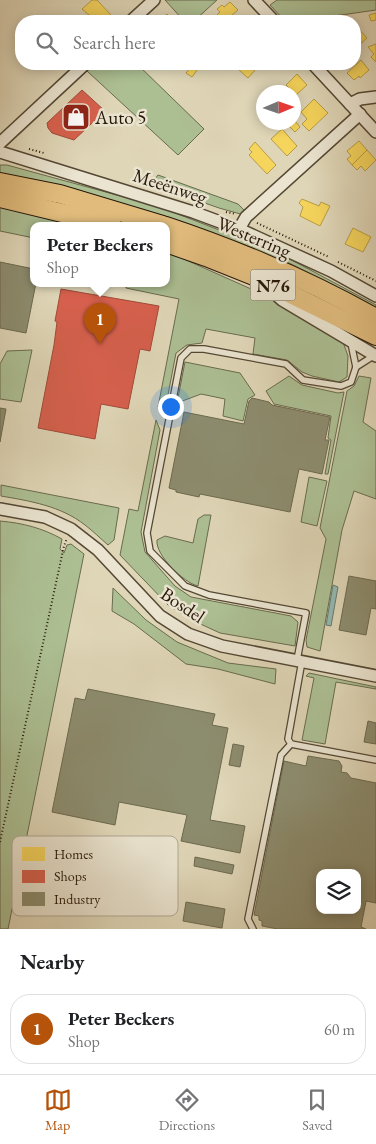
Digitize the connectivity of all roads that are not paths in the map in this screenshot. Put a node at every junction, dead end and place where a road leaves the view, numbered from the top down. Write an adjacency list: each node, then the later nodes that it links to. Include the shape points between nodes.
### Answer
1 (154, 0): 3 (street)
2 (254, 0): 4 (street)
3 (138, 15)
4 (268, 15)
5 (79, 70): 11 (street)
6 (319, 70): 8 (street)
7 (376, 97): 8 (street)
8 (350, 104): 9 (street)
9 (360, 114): 10 (street); 18 (street, via 246,218)
10 (376, 132)
11 (0, 143)
12 (0, 152): 18 (street, Meeënweg)
13 (0, 182): 16 (highway, Westerring / N76, via 60,194)
14 (0, 198): 15 (highway)
15 (100, 222)
16 (151, 222)
17 (170, 228): 22 (highway, Westerring / N76, via 214,242)
18 (239, 229): 21 (street, Meeënweg, via 331,271)
19 (170, 244): 20 (highway, Westerring / N76)
20 (256, 277): 23 (highway, Westerring / N76); 24 (street, via 282,300)
21 (376, 296)
22 (376, 318)
23 (376, 336)
24 (351, 341): 25 (street); 26 (lane)
25 (375, 356): 26 (lane)
26 (356, 366): 28 (lane, via 351,382 341,386 303,380 286,364 190,348 181,358 146,533 150,551 184,586 306,613)
27 (0, 509): 28 (street, Bosdel, via 45,517 71,529 98,550 160,616 188,634 222,646)
28 (300, 661): 29 (street, Bosdel); 30 (lane, via 288,739)
29 (376, 676)
30 (291, 744): 31 (lane); 32 (lane, via 281,754 248,919)
31 (376, 760)
32 (253, 929)

